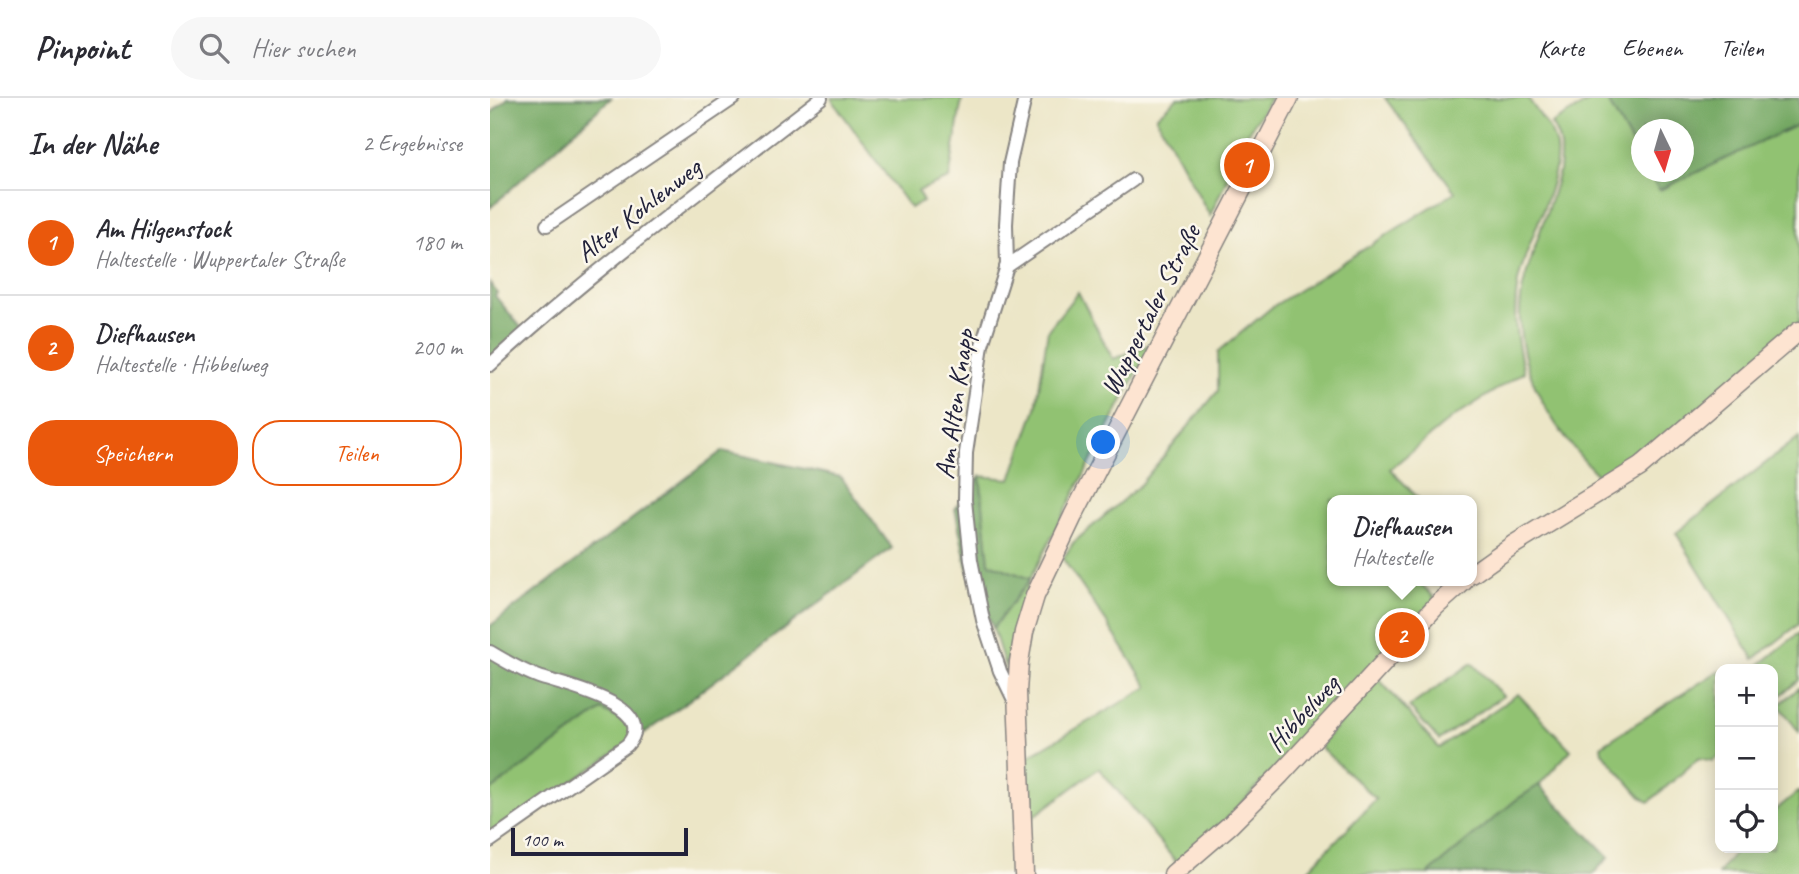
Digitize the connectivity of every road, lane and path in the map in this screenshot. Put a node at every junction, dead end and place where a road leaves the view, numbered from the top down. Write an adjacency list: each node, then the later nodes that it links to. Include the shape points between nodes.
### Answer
1 (734, 98): 6 (street, Alter Kohlenweg)
2 (821, 98): 9 (street, Alter Kohlenweg, via 627,248)
3 (1026, 98): 7 (street, Am Alten Knapp, via 1010,163)
4 (1289, 98): 13 (main road, Wuppertaler Straße, via 1035,596 1018,662)
5 (1133, 180): 7 (street)
6 (547, 225)
7 (1006, 267): 13 (street, Am Alten Knapp, via 982,345 966,453 965,500 983,620)
8 (1799, 331): 10 (main road, via 1640,467)
9 (490, 365)
10 (1477, 570)
11 (1458, 586): 16 (main road, Hibbelweg, via 1280,775)
12 (490, 652): 14 (street, via 536,676 601,697 626,712 635,730 627,745)
13 (1017, 709): 15 (main road, Wuppertaler Straße)
14 (490, 841)
15 (1024, 874)
16 (1172, 874)

